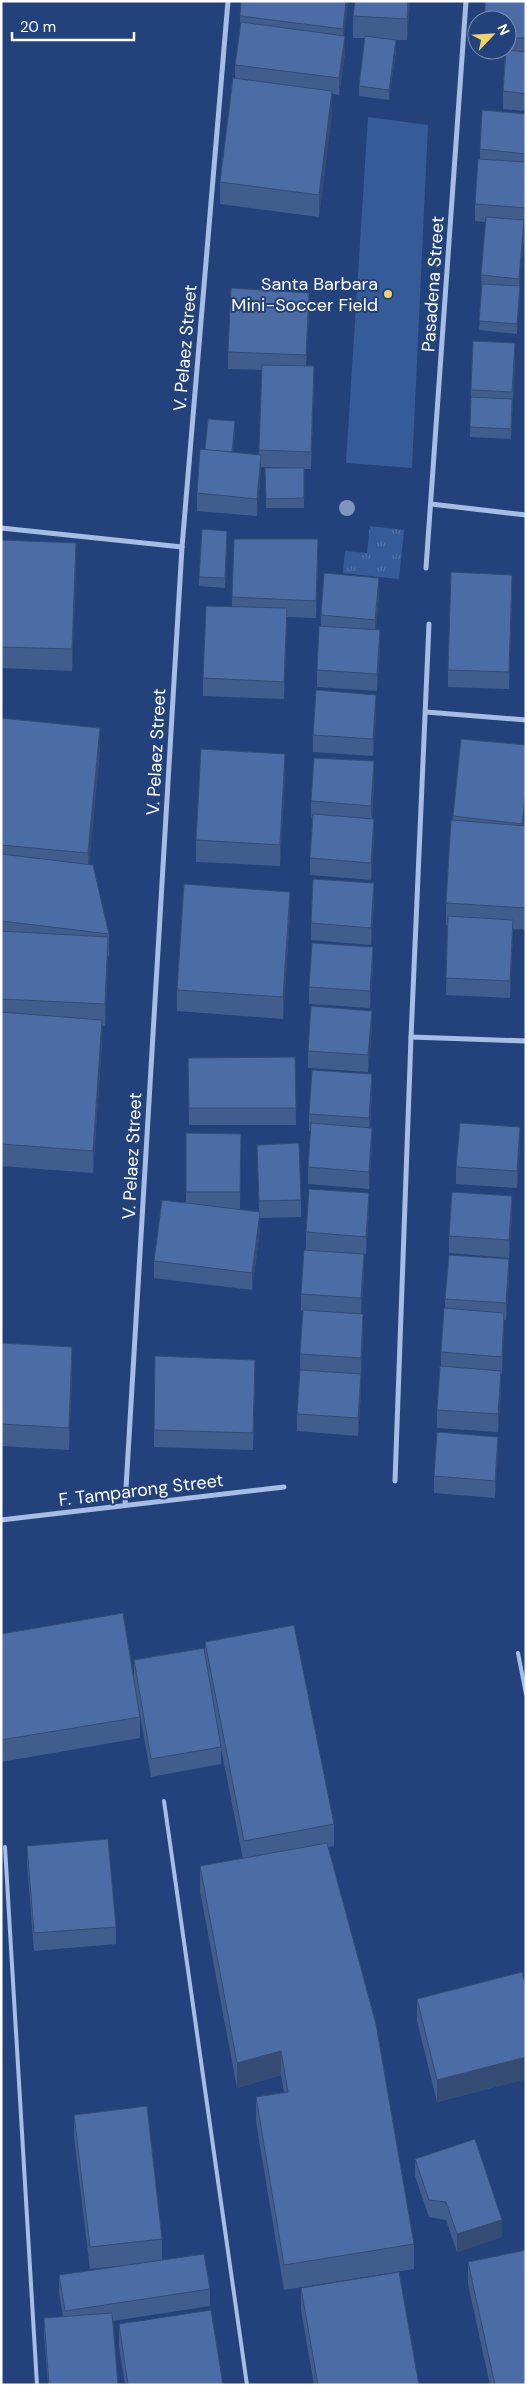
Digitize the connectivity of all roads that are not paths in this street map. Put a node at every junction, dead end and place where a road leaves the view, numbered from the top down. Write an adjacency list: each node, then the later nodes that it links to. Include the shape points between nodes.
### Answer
1 (228, 1): 6 (street, V. Pelaez Street)
2 (466, 1): 3 (street, Pasadena Street)
3 (431, 504): 4 (street); 7 (street, Pasadena Street)
4 (526, 515)
5 (1, 528): 6 (street)
6 (182, 547): 15 (street, V. Pelaez Street)
7 (426, 568)
8 (429, 624): 9 (street)
9 (426, 712): 10 (street); 11 (street)
10 (526, 720)
11 (411, 1036): 12 (street); 13 (street)
12 (526, 1041)
13 (395, 1481)
14 (284, 1487): 15 (street, F. Tamparong Street)
15 (125, 1505): 16 (street, F. Tamparong Street)
16 (1, 1520)
17 (518, 1653): 18 (lane)
18 (526, 1694)
19 (164, 1801): 22 (lane)
20 (5, 1847): 21 (lane)
21 (37, 2385)
22 (247, 2385)

